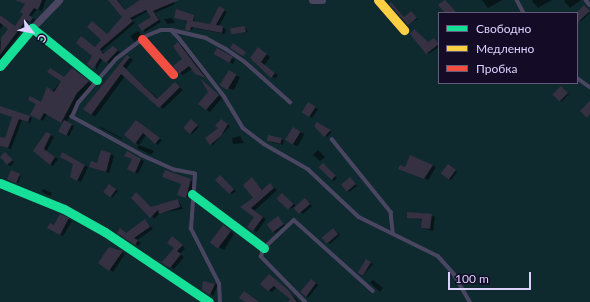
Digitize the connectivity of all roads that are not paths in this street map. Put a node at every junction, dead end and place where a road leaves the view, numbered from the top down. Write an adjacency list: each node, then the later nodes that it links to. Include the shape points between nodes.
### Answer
1 (312, 0): 2 (street)
2 (322, 0)
3 (378, 0): 11 (street)
4 (517, 0): 8 (lane)
5 (586, 0): 7 (lane)
6 (55, 2): 9 (street)
7 (590, 5)
8 (523, 12)
9 (32, 28): 13 (street); 16 (street)
10 (171, 30): 12 (lane); 18 (lane, via 217,43 244,61); 22 (lane, via 224,96 243,128 308,169 359,217)
11 (404, 30)
12 (142, 39): 14 (street); 16 (lane)
13 (0, 66)
14 (174, 74)
15 (578, 79): 17 (lane)
16 (97, 80): 21 (lane, via 78,103 73,119 171,168 194,172 196,178)
17 (590, 87)
18 (290, 102)
19 (332, 139): 22 (lane, via 392,212)
20 (0, 183): 25 (street, via 64,209 105,232)
21 (192, 194): 23 (street); 26 (lane, via 193,237 218,281)
22 (393, 232): 28 (lane, via 438,256 454,274)
23 (264, 248): 24 (lane, via 292,221 298,220); 27 (lane, via 260,255 264,263)
24 (372, 291)
25 (210, 302)
26 (220, 302)
27 (305, 302)
28 (470, 302)

